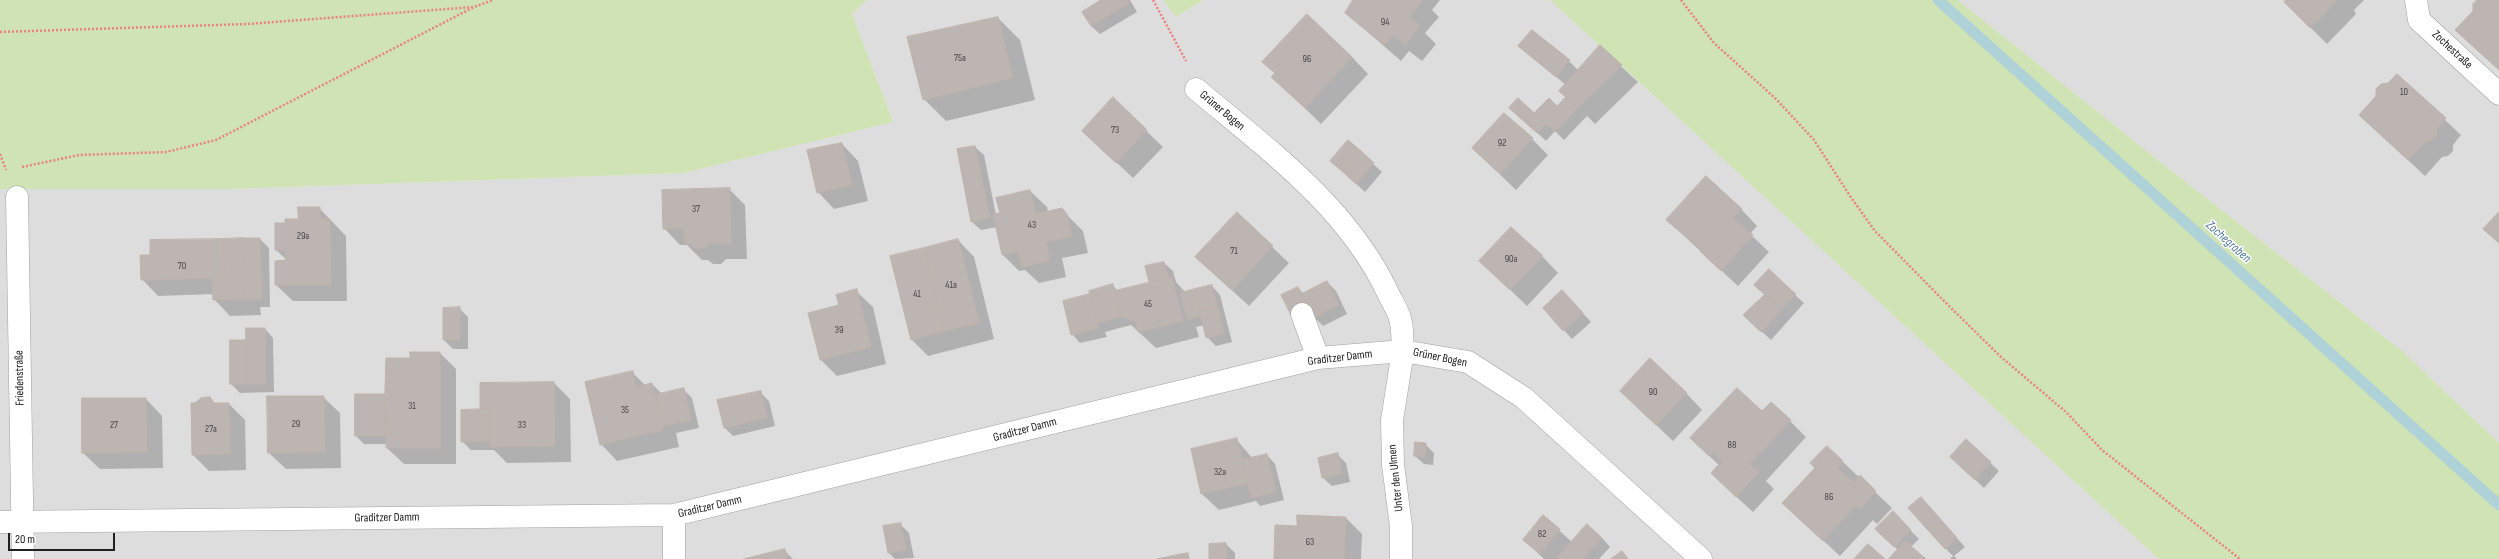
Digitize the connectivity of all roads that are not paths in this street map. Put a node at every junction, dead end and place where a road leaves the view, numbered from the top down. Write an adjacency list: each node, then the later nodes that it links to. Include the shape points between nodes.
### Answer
1 (2416, 0): 3 (street, Zochestraße, via 2419,20)
2 (1196, 89): 6 (street, Grüner Bogen, via 1303,180 1337,214 1361,246 1382,281 1401,322)
3 (2499, 94)
4 (17, 197): 10 (street, Friedenstraße)
5 (1302, 314): 7 (street)
6 (1403, 351): 7 (street, Graditzer Damm); 13 (street, Unter den Ulmen, via 1392,420 1393,466 1401,526); 14 (street, Grüner Bogen, via 1468,362 1524,398)
7 (1318, 358): 8 (street, Graditzer Damm)
8 (674, 516): 10 (street, Graditzer Damm); 12 (street)
9 (0, 522): 10 (street, Graditzer Damm)
10 (22, 522): 11 (street, Friedenstraße)
11 (23, 559)
12 (674, 559)
13 (1401, 559)
14 (1701, 559)

